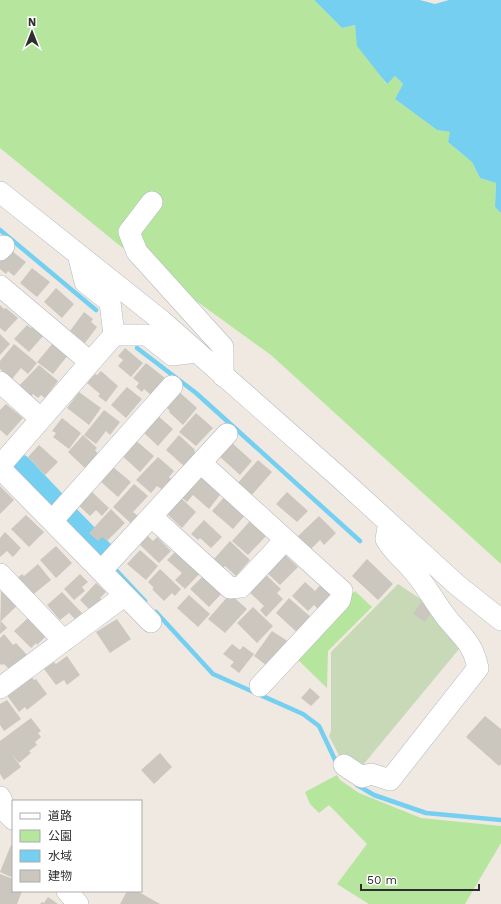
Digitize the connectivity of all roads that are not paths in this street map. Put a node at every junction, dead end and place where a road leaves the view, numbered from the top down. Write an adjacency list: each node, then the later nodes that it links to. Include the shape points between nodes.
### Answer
1 (0, 192): 3 (street)
2 (152, 202): 8 (street, via 129,232 134,245 137,252 223,347)
3 (78, 254): 5 (street, via 85,282 110,302); 6 (street)
4 (0, 286): 7 (street)
5 (114, 335): 6 (street, via 147,335 172,355); 7 (street)
6 (197, 352): 8 (street)
7 (90, 362): 11 (street)
8 (223, 376): 17 (street)
9 (0, 382): 11 (street)
10 (172, 386): 16 (street)
11 (41, 419): 14 (street)
12 (227, 434): 13 (street)
13 (201, 463): 15 (street); 18 (street)
14 (0, 467): 16 (street)
15 (152, 517): 18 (street, via 230,588 241,587); 19 (street)
16 (52, 521): 19 (street)
17 (390, 523): 22 (street, via 457,585); 27 (street, via 386,539 393,552 408,565 447,618 468,640 476,656 478,668 390,780 371,774 362,777)
18 (285, 540): 25 (street, via 342,590 340,600)
19 (101, 571): 21 (street)
20 (0, 574): 24 (street)
21 (124, 596): 23 (street); 24 (street)
22 (501, 620)
23 (151, 622)
24 (64, 641): 26 (street)
25 (260, 686)
26 (0, 688)
27 (344, 765)
28 (0, 797): 29 (street)
29 (12, 818)
30 (68, 892): 31 (street)
31 (78, 904)

